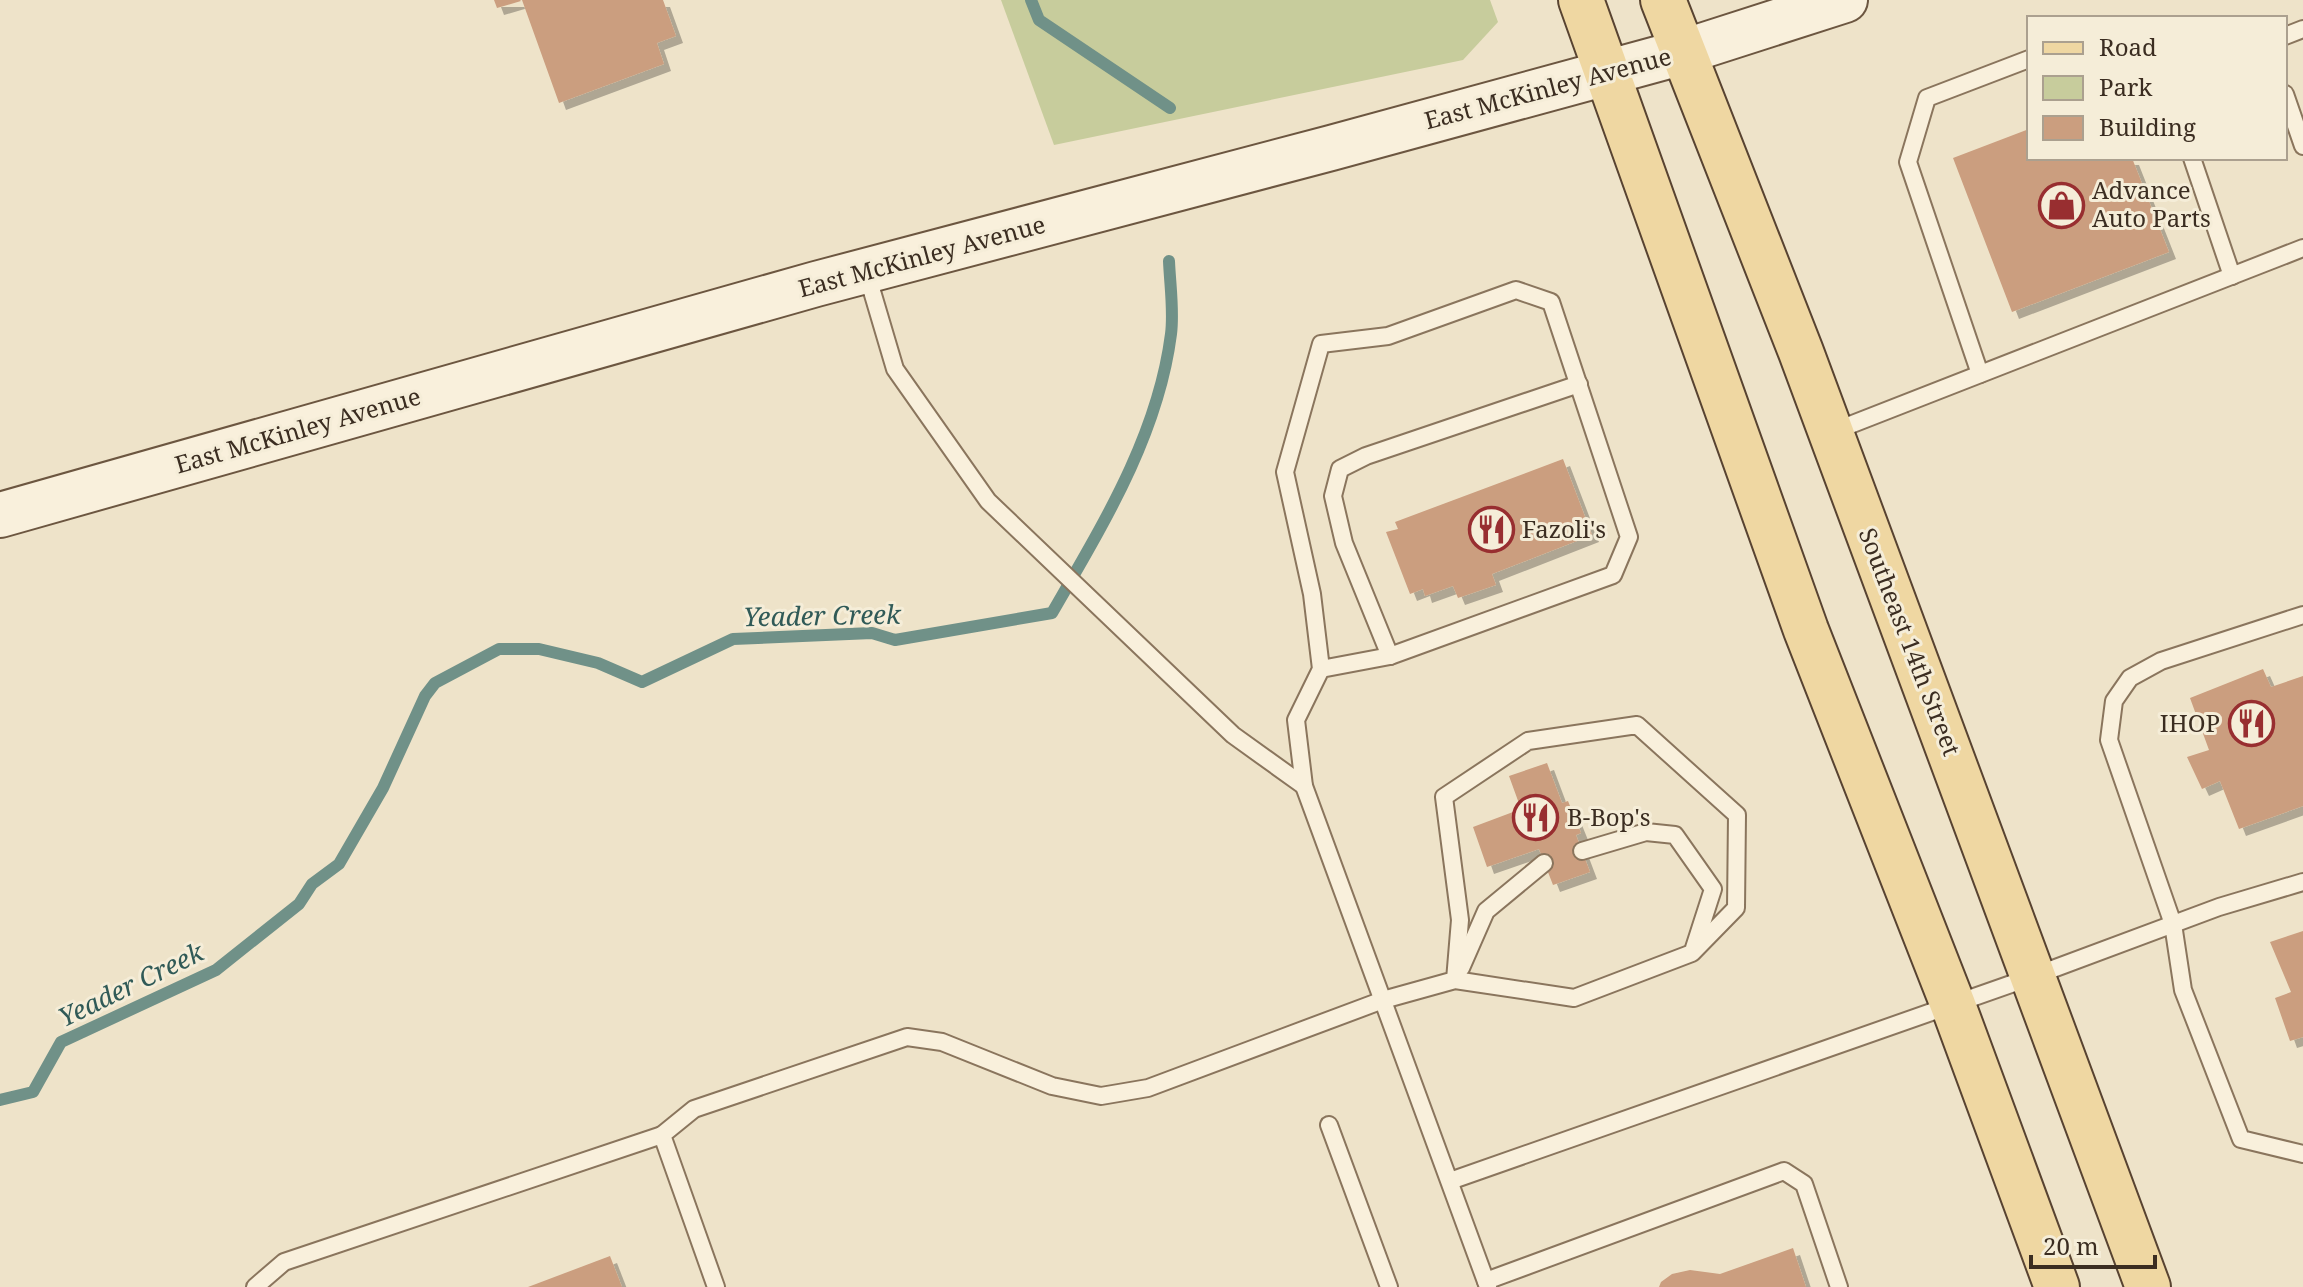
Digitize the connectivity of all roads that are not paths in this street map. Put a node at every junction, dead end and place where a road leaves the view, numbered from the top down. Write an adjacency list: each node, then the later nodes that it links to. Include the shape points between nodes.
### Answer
1 (1581, 0): 6 (main road)
2 (1663, 0): 4 (main road, Southeast 14th Street)
3 (1845, 0): 4 (main road, East McKinley Avenue)
4 (1683, 52): 6 (main road, East McKinley Avenue); 15 (main road, Southeast 14th Street)
5 (2027, 60): 13 (lane, via 1927,98 1908,162)
6 (1608, 72): 11 (main road, East McKinley Avenue); 29 (main road, via 1806,630)
7 (2287, 100): 8 (lane)
8 (2303, 146)
9 (2193, 160): 12 (lane)
10 (2303, 248): 12 (lane)
11 (866, 271): 16 (main road, East McKinley Avenue); 20 (lane, via 895,369 988,501 1233,735)
12 (2232, 276): 13 (lane)
13 (1980, 374): 15 (lane)
14 (1579, 384): 18 (lane, via 1629,537 1613,575); 18 (lane, via 1340,469 1333,496 1344,543); 19 (lane, via 1551,302 1516,290 1388,336 1321,344 1285,472 1312,594)
15 (1831, 433): 26 (main road, Southeast 14th Street)
16 (0, 515)
17 (2303, 615): 24 (lane, via 2161,661 2130,678 2114,701 2109,740)
18 (1390, 656): 19 (lane)
19 (1321, 669): 20 (lane, via 1296,720)
20 (1304, 786): 28 (lane)
21 (1582, 851): 25 (lane, via 1646,832 1675,835 1713,889)
22 (1544, 863): 27 (lane, via 1486,911)
23 (2303, 882): 24 (lane)
24 (2173, 924): 26 (lane); 32 (lane, via 2183,990 2241,1139)
25 (1692, 953): 27 (lane, via 1574,998); 27 (lane, via 1736,908 1737,815 1637,725 1528,741 1444,797 1460,920)
26 (2034, 976): 29 (lane); 40 (main road, Southeast 14th Street)
27 (1455, 980): 28 (lane)
28 (1383, 1000): 31 (lane, via 1148,1088 1101,1096 1052,1086 942,1042 907,1037 694,1109); 33 (lane)
29 (1953, 1005): 33 (lane); 39 (main road)
30 (1329, 1125): 37 (lane)
31 (662, 1135): 35 (lane, via 284,1262); 36 (lane)
32 (2303, 1154)
33 (1450, 1181): 34 (lane)
34 (1487, 1284): 38 (lane, via 1784,1171 1804,1184)
35 (255, 1287)
36 (716, 1287)
37 (1389, 1287)
38 (1839, 1287)
39 (2057, 1287)
40 (2148, 1287)

